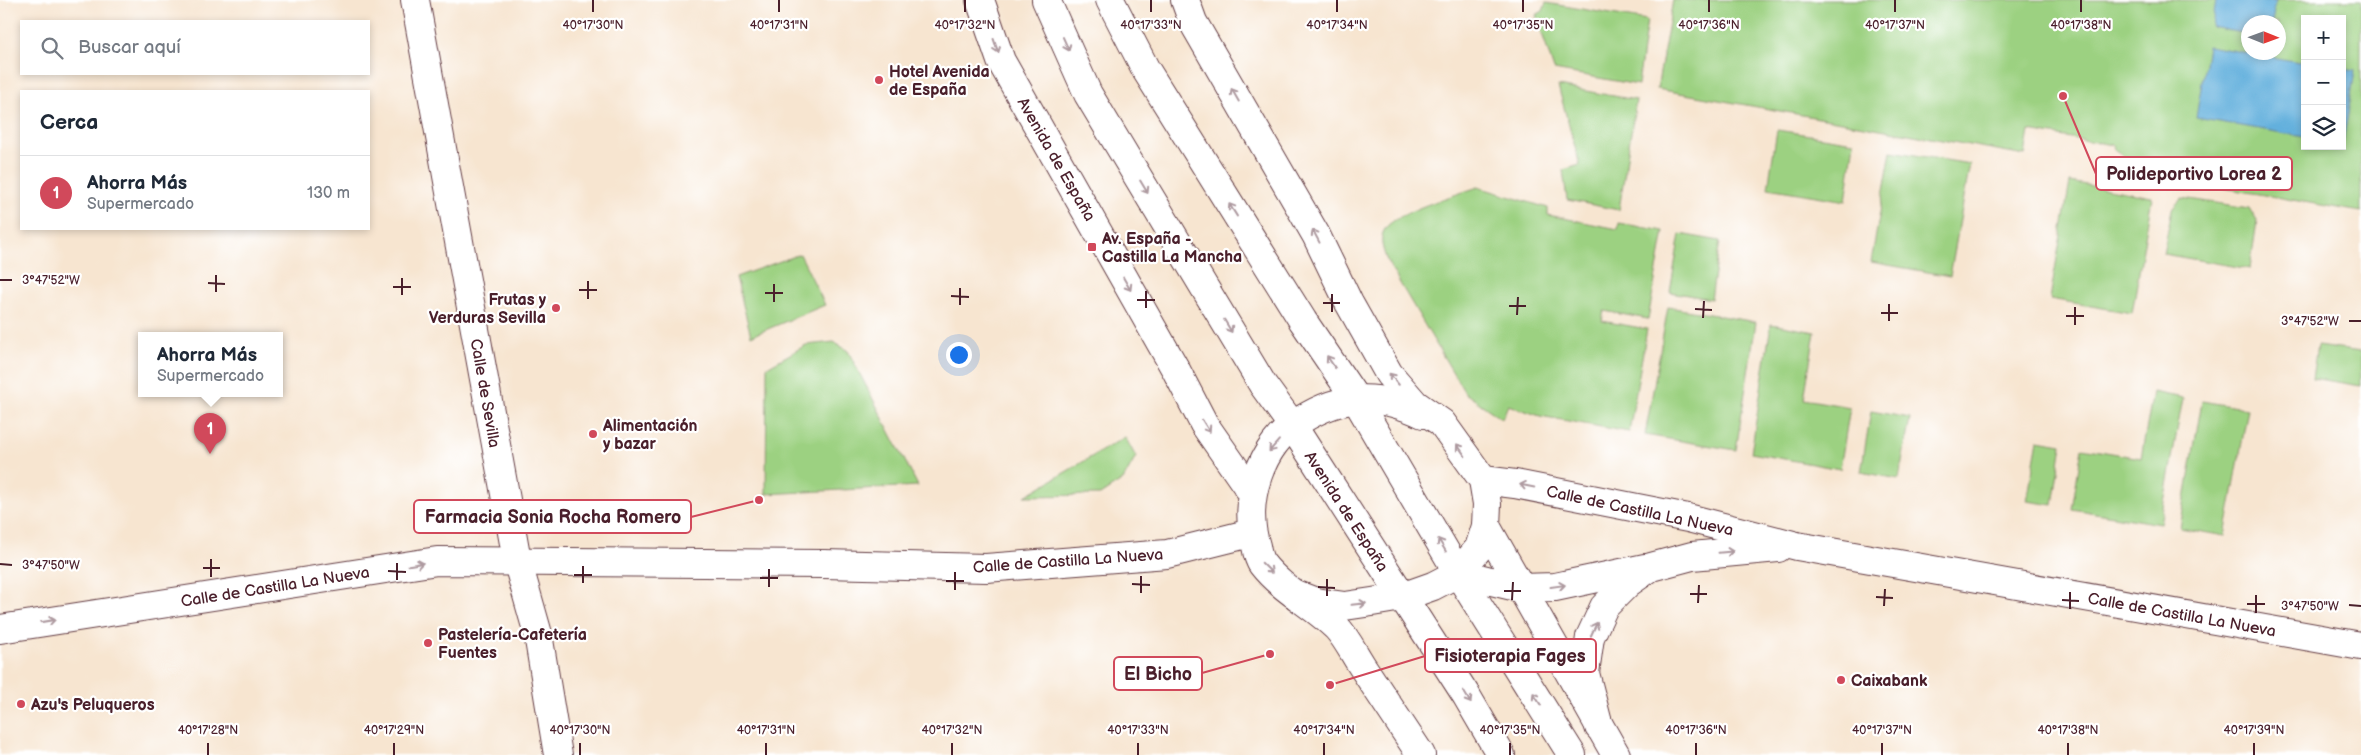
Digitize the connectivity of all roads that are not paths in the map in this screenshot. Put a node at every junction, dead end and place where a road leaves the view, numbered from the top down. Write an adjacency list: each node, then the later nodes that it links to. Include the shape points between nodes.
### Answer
1 (416, 0): 14 (street, Calle de Sevilla)
2 (980, 0): 10 (street, Avenida de España, one-way to 10, via 1001,61 1204,424)
3 (1046, 0): 8 (street, Avenida de España, one-way to 8, via 1088,94 1263,385)
4 (1110, 0): 6 (street, one-way to 4, via 1303,321 1146,70)
5 (1185, 0): 7 (street, one-way to 5, via 1415,404 1389,374 1316,235 1193,22)
6 (1356, 399): 7 (street, via 1401,404); 8 (street, via 1322,407); 16 (street, one-way to 6)
7 (1442, 423): 9 (street, one-way to 7)
8 (1292, 425): 10 (street, one-way to 10, via 1266,455); 19 (street, Avenida de España)
9 (1483, 480): 11 (street); 13 (street, Calle de Castilla La Nueva, one-way to 9, via 1688,518)
10 (1252, 493): 12 (street)
11 (1486, 526): 16 (street, via 1480,548); 17 (street)
12 (1252, 533): 14 (street, Calle de Castilla La Nueva, via 1168,554 986,568); 18 (street, one-way to 18, via 1261,563)
13 (1797, 546): 15 (street, Calle de Castilla La Nueva, one-way to 13, via 1692,556); 21 (street, Calle de Castilla La Nueva)
14 (517, 560): 20 (street, Calle de Castilla La Nueva, one-way to 14, via 437,561); 23 (street, Calle de Sevilla, via 538,634)
15 (1650, 567): 17 (street, Calle de Castilla La Nueva, one-way to 15, via 1555,587); 22 (street, Calle de Castilla La Nueva, one-way to 15, via 1585,673 1590,638 1604,608 1628,583)
16 (1458, 573): 17 (street, Calle de Castilla La Nueva); 19 (street); 26 (street, one-way to 16)
17 (1520, 588): 22 (street)
18 (1295, 594): 19 (street, one-way to 19, via 1316,602 1345,606); 24 (street, via 1338,629)
19 (1402, 597): 25 (street, Avenida de España, one-way to 25)
20 (0, 629)
21 (2361, 646)
22 (1599, 727): 27 (street)
23 (558, 755)
24 (1421, 755)
25 (1501, 755)
26 (1572, 755)
27 (1616, 755)

